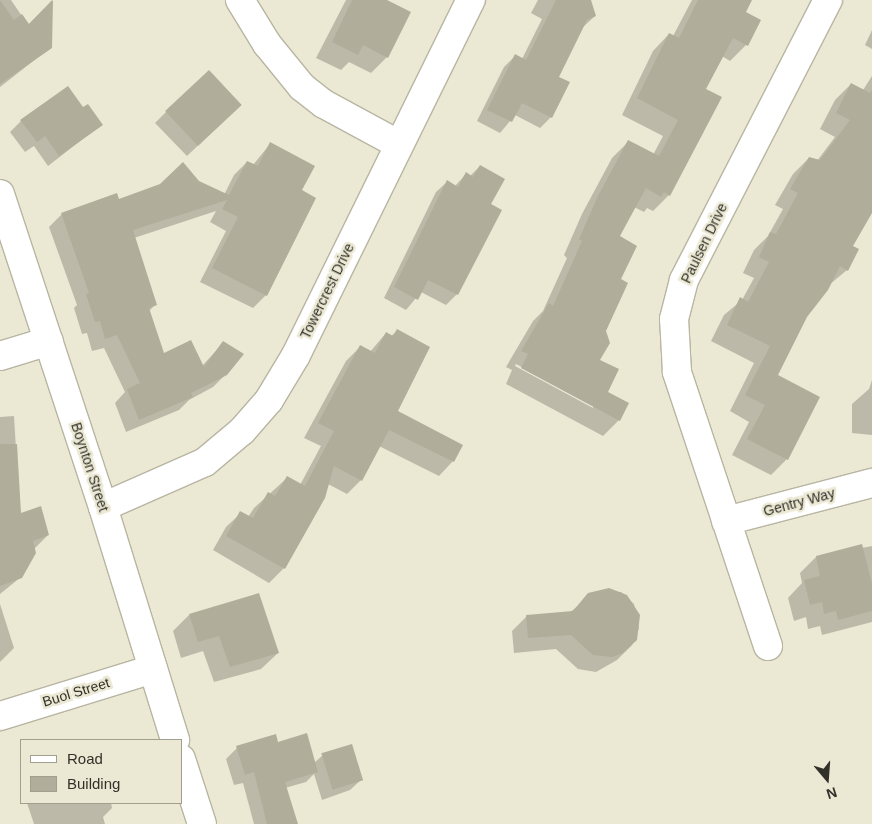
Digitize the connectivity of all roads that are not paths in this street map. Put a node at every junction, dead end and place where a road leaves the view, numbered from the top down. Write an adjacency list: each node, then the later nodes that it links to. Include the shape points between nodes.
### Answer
1 (240, 0): 4 (street, via 267,44 302,87 324,104)
2 (472, 0): 4 (street, Towercrest Drive)
3 (828, 0): 10 (street, Paulsen Drive, via 684,280 674,319 677,372)
4 (398, 144): 9 (street, Towercrest Drive, via 296,355 269,400 242,431 205,462)
5 (0, 194): 6 (street, Boynton Street)
6 (49, 341): 7 (street); 9 (street, Boynton Street)
7 (0, 356)
8 (872, 483): 10 (street, Gentry Way)
9 (103, 506): 12 (street, Boynton Street)
10 (726, 521): 11 (street, Paulsen Drive)
11 (768, 646)
12 (153, 668): 13 (street, Buol Street); 14 (street, Boynton Street)
13 (0, 716)
14 (175, 739)
15 (182, 763): 16 (street)
16 (202, 824)

